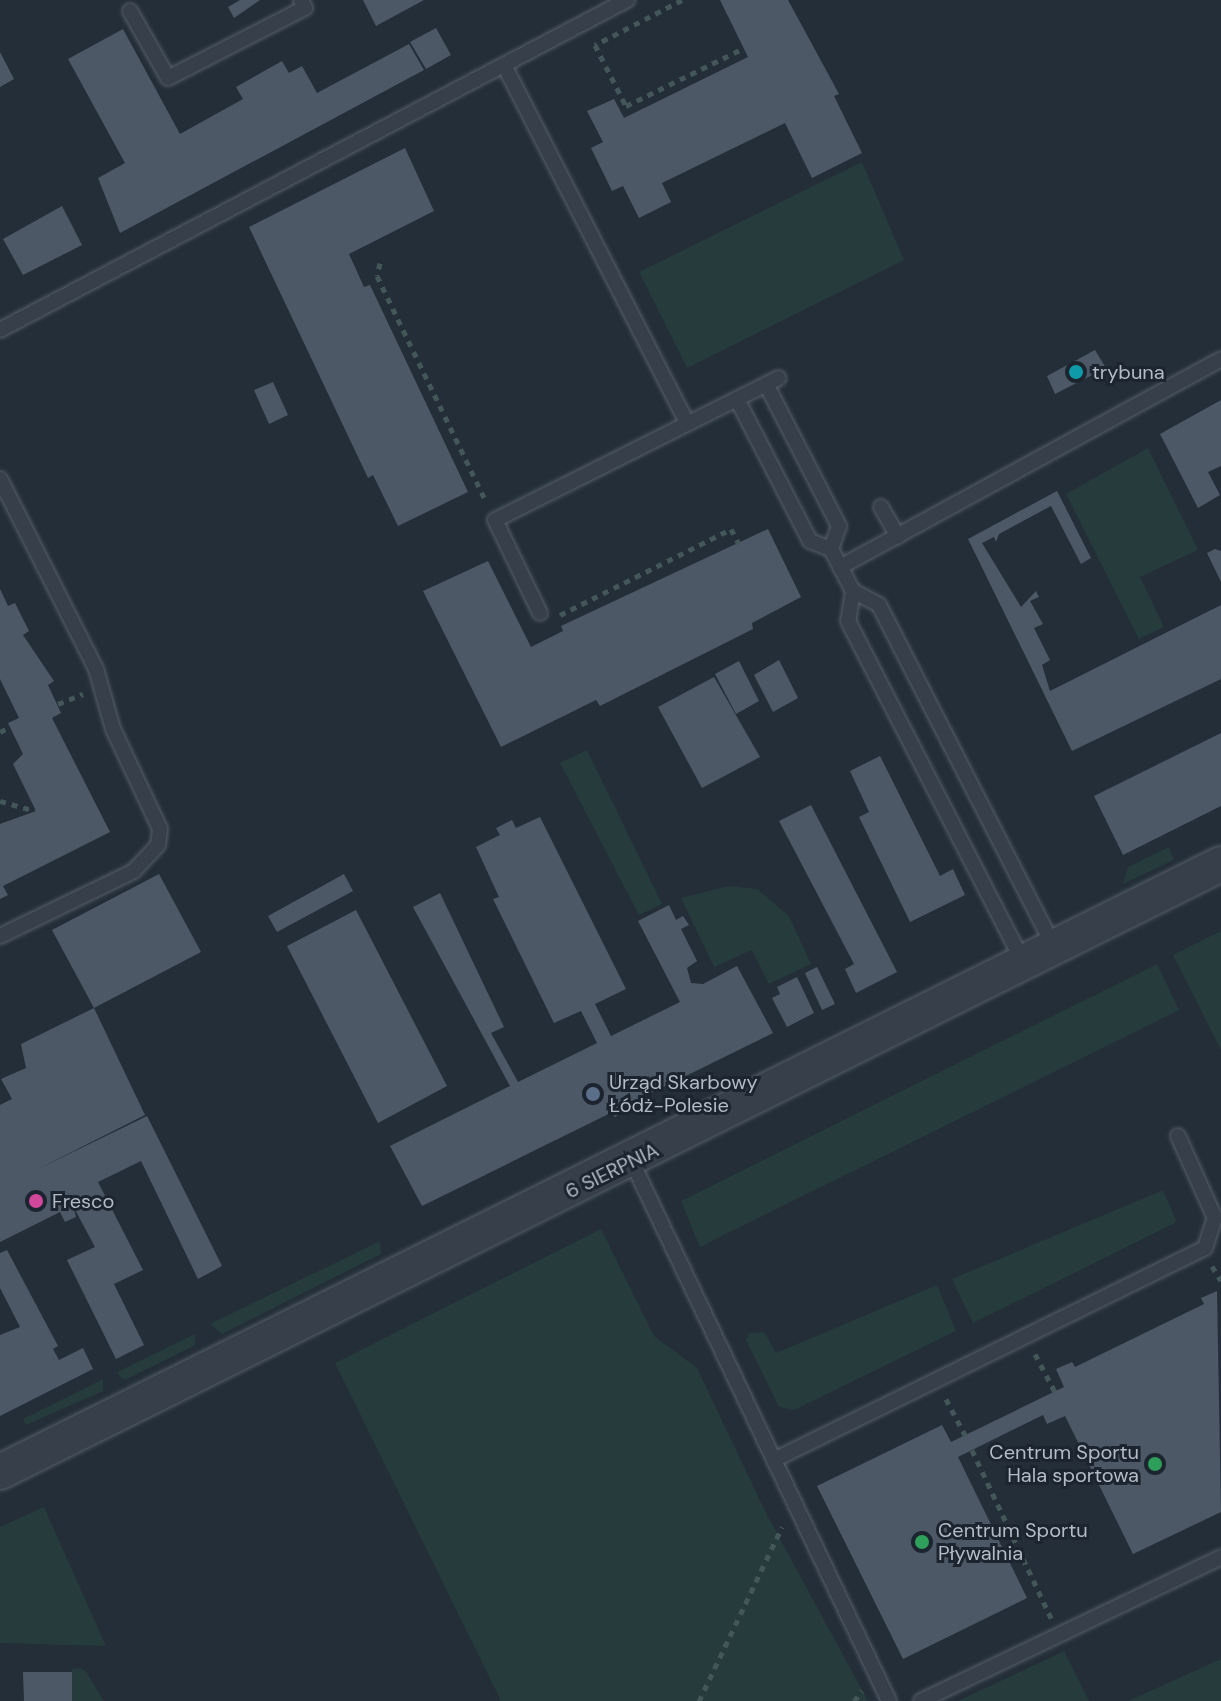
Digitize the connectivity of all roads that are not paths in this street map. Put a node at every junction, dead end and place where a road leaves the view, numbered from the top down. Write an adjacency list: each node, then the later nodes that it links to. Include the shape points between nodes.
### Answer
1 (301, 0): 3 (lane, via 305,8 168,78)
2 (627, 0): 4 (lane)
3 (130, 11)
4 (504, 65): 5 (lane); 8 (lane)
5 (0, 330)
6 (1221, 359): 11 (lane)
7 (737, 399): 8 (lane); 12 (lane, via 810,541); 12 (lane, via 772,381 839,526)
8 (687, 423): 15 (lane, via 495,520)
9 (0, 479): 17 (lane, via 96,669 113,729 160,829 158,845 134,871)
10 (881, 507): 11 (lane)
11 (898, 536): 13 (lane)
12 (831, 549): 13 (lane)
13 (840, 567): 14 (lane)
14 (853, 591): 18 (lane, via 879,605); 19 (lane, via 848,621)
15 (540, 613)
16 (1221, 864): 18 (street, 6 SIERPNIA)
17 (0, 936)
18 (1055, 948): 19 (street, 6 SIERPNIA)
19 (1024, 964): 21 (street, 6 SIERPNIA)
20 (1178, 1136): 22 (lane, via 1213,1210)
21 (632, 1162): 23 (lane); 24 (street, 6 SIERPNIA)
22 (1217, 1235): 23 (lane, via 1199,1253)
23 (774, 1460): 26 (lane)
24 (0, 1472)
25 (1221, 1557): 27 (lane)
26 (889, 1701)
27 (921, 1701)

